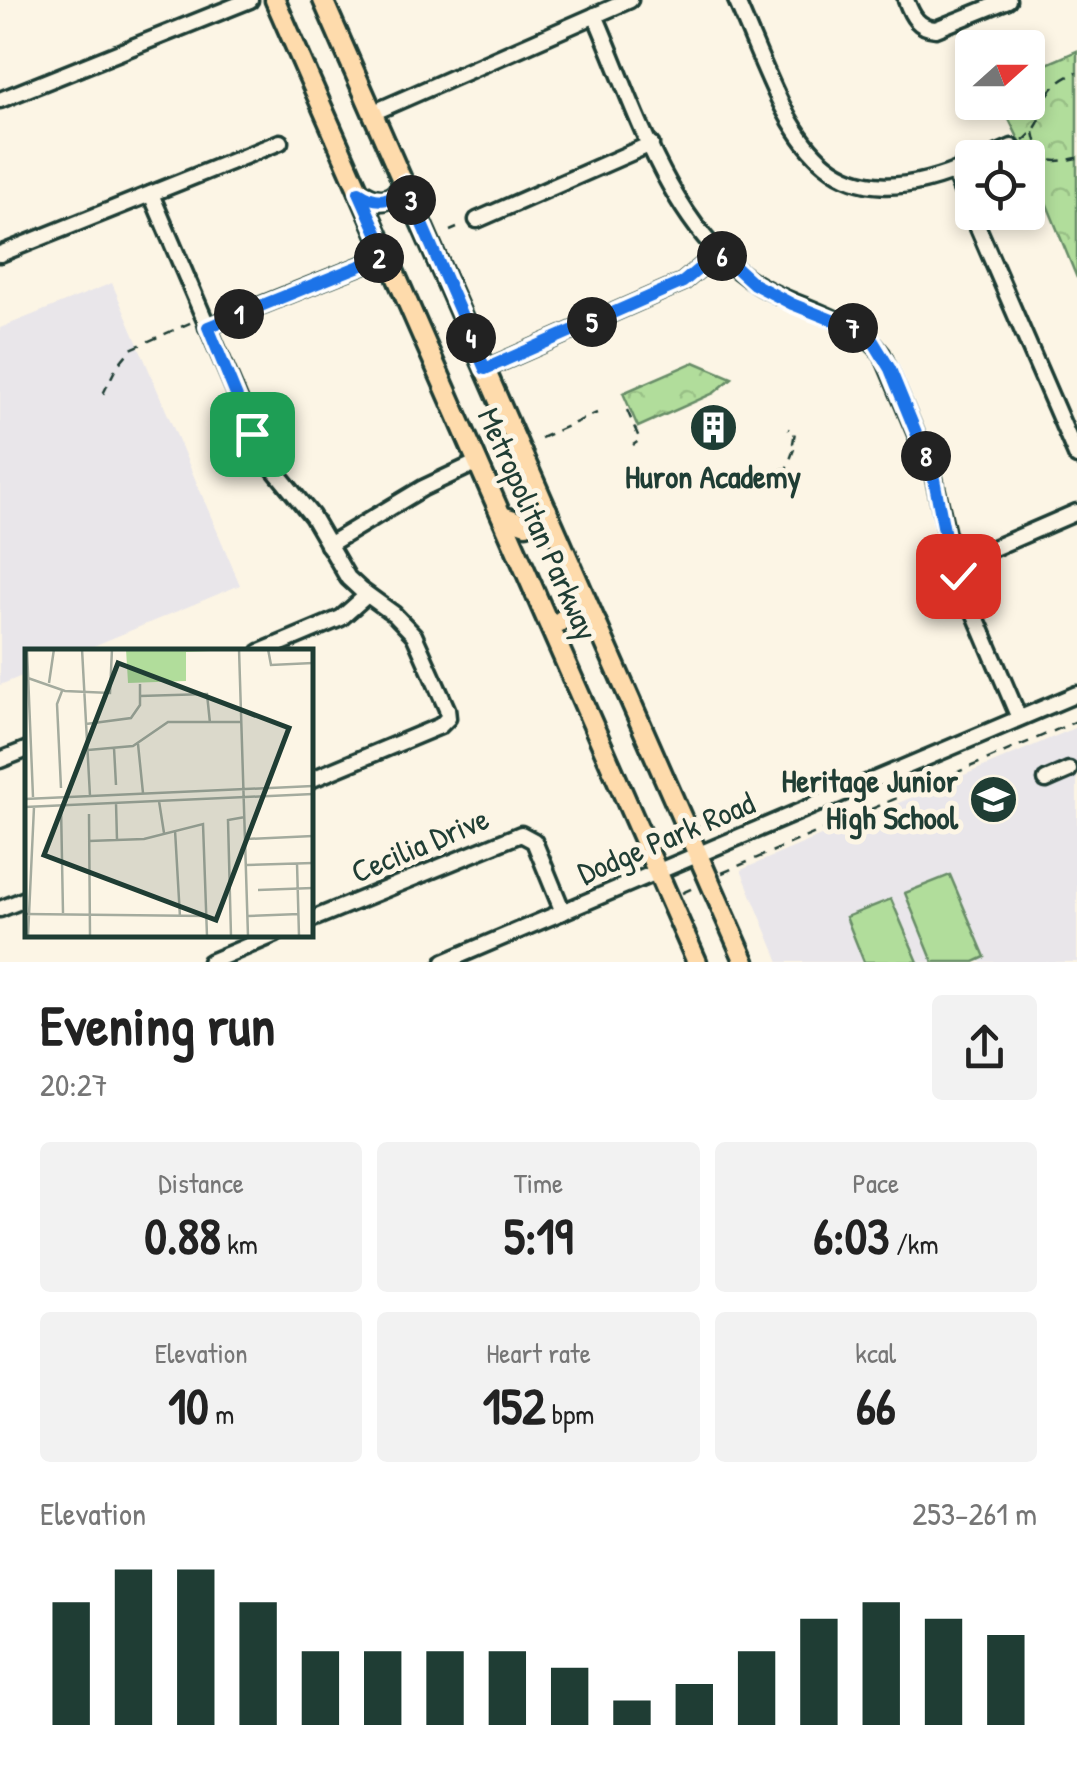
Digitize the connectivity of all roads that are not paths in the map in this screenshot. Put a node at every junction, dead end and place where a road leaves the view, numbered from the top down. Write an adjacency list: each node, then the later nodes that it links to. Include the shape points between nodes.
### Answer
1 (250, 0): 9 (street)
2 (275, 0): 15 (main road, Metropolitan Parkway)
3 (322, 0): 10 (main road, Metropolitan Parkway)
4 (630, 0): 8 (street)
5 (736, 0): 13 (street, via 790,122 831,169 884,187)
6 (906, 0): 7 (street, via 926,28 950,26)
7 (1008, 0)
8 (595, 15): 10 (street); 12 (street)
9 (0, 100)
10 (372, 113): 14 (main road, Metropolitan Parkway)
11 (280, 142): 16 (street)
12 (651, 144): 17 (street); 18 (street, via 687,214)
13 (954, 172): 23 (street)
14 (404, 183): 15 (main road, via 385,200); 22 (main road, Metropolitan Parkway)
15 (359, 192): 20 (main road, Metropolitan Parkway)
16 (151, 194): 19 (street); 21 (street)
17 (477, 220)
18 (719, 252): 22 (street, via 683,282); 29 (street, via 754,284 873,341 933,474)
19 (0, 254)
20 (387, 255): 21 (street); 24 (main road, Metropolitan Parkway)
21 (203, 324): 28 (street, via 264,456)
22 (485, 369): 25 (main road, Metropolitan Parkway)
23 (1077, 457)
24 (478, 462): 27 (main road, Metropolitan Parkway); 28 (street)
25 (547, 510): 27 (main road, via 526,524); 31 (main road, Metropolitan Parkway)
26 (1077, 512): 29 (street)
27 (502, 516): 32 (main road, Metropolitan Parkway)
28 (328, 545): 30 (street)
29 (954, 565): 35 (street)
30 (366, 595): 33 (street, via 341,618); 39 (street, via 419,643 448,718)
31 (598, 624): 32 (main road, via 570,614); 41 (main road, Metropolitan Parkway)
32 (551, 628): 42 (main road, Metropolitan Parkway)
33 (267, 649)
34 (1077, 694): 35 (street, Dodge Park Road)
35 (1019, 718): 41 (street, Dodge Park Road)
36 (25, 750): 37 (street)
37 (0, 760)
38 (1069, 770): 40 (street)
39 (312, 779)
40 (1046, 780)
41 (699, 855): 42 (street, Dodge Park Road); 51 (main road, Metropolitan Parkway)
42 (658, 872): 45 (street, Dodge Park Road); 50 (main road, Metropolitan Parkway)
43 (25, 899): 44 (street)
44 (1, 906)
45 (564, 912): 46 (street, Cecilia Drive, via 534,841 521,834); 48 (street, Dodge Park Road)
46 (312, 919)
47 (269, 937): 49 (street)
48 (453, 960)
49 (210, 962)
50 (698, 962)
51 (745, 962)

